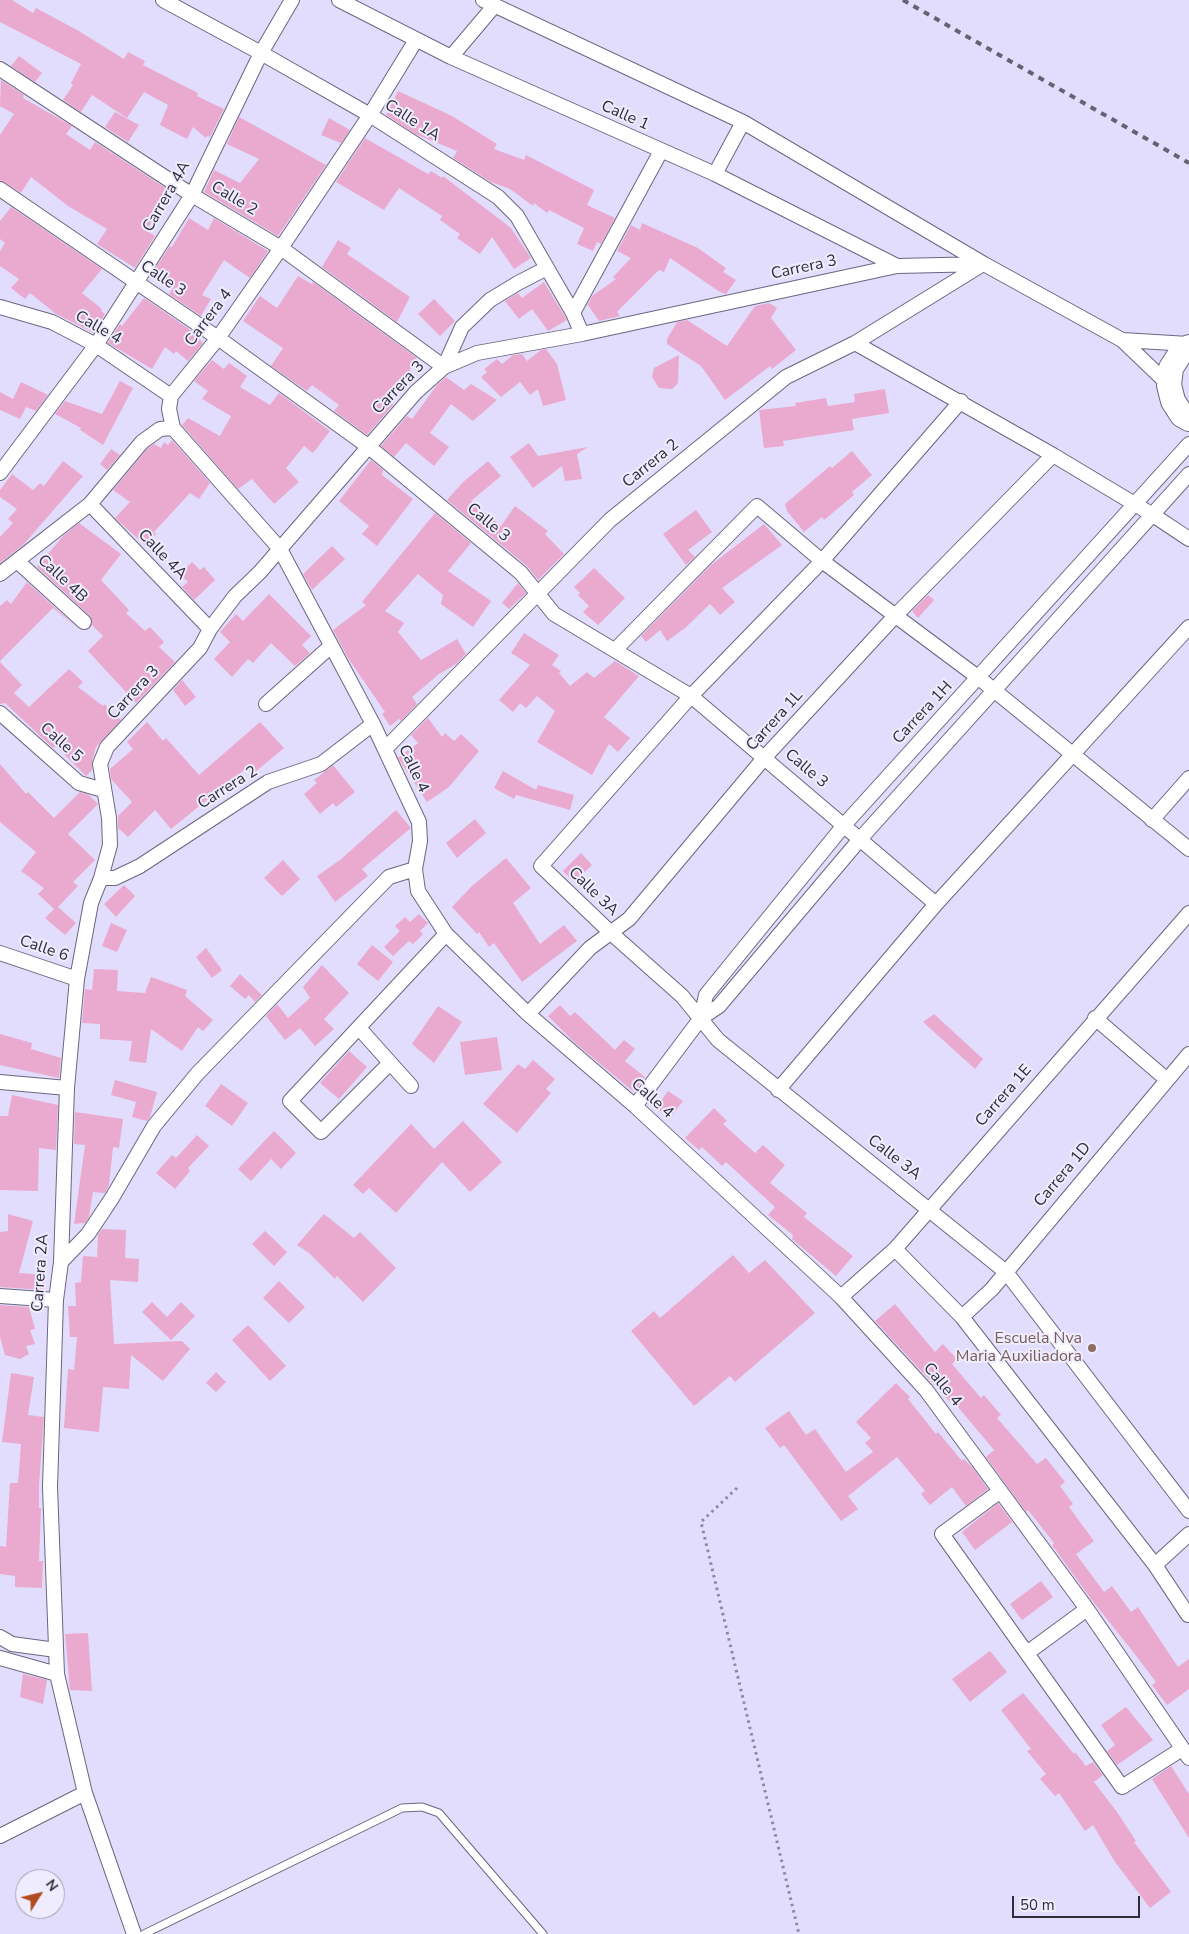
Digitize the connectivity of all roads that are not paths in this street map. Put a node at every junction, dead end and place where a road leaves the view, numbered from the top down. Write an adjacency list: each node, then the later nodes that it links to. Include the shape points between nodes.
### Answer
1 (163, 0): 6 (street, Calle 1A)
2 (292, 0): 6 (street, Carrera 4A)
3 (339, 0): 5 (street, Calle 1)
4 (489, 3): 7 (street); 10 (street)
5 (416, 40): 7 (street, Calle 1); 9 (street, Carrera 4)
6 (261, 52): 9 (street, Calle 1A); 14 (street, Carrera 4A)
7 (451, 57): 11 (street, Calle 1)
8 (0, 69): 14 (street, Calle 2)
9 (370, 115): 15 (street, Carrera 4); 18 (street, Calle 1A, via 498,197 517,216)
10 (743, 122): 12 (street); 16 (street)
11 (661, 151): 12 (street, Calle 1); 21 (street)
12 (715, 174): 17 (street, Calle 1)
13 (0, 189): 19 (street, Calle 3)
14 (192, 195): 15 (street, Calle 2); 19 (street, Carrera 4A)
15 (281, 248): 23 (street, Carrera 4); 28 (street, Calle 2)
16 (984, 264): 17 (street, Carrera 3); 24 (street); 25 (street, Carrera 2)
17 (897, 266): 22 (street, Carrera 3)
18 (548, 268): 21 (street, Calle 1A); 28 (street, via 490,300 462,327)
19 (136, 282): 23 (street, Calle 3); 26 (street, Carrera 4A)
20 (0, 307): 26 (street, Calle 4, via 52,322)
21 (573, 312): 22 (street, Calle 1A)
22 (582, 334): 28 (street, Carrera 3, via 477,353)
23 (218, 338): 30 (street, Carrera 4); 35 (street, Calle 3)
24 (1122, 340): 27 (street); 29 (street)
25 (854, 343): 31 (street); 47 (street, Carrera 2, via 786,377 610,520)
26 (96, 345): 30 (street, Calle 4); 37 (street, Carrera 4A)
27 (1189, 346): 29 (highway, via 1171,368)
28 (444, 367): 35 (street, Carrera 3, via 416,392)
29 (1169, 385): 32 (highway, via 1172,401)
30 (171, 396): 33 (street, via 169,409)
31 (961, 401): 36 (street); 45 (street)
32 (1189, 419)
33 (173, 428): 40 (street, via 160,429 142,442); 43 (street, Calle 4)
34 (1189, 444): 39 (street, Carrera 1H)
35 (368, 447): 43 (street, Carrera 3); 47 (street, Calle 3, via 521,574)
36 (1053, 455): 39 (street); 48 (street, Carrera 1L)
37 (0, 473)
38 (1189, 474): 41 (street, Carrera 1H)
39 (1134, 503): 41 (street); 54 (street, Carrera 1H)
40 (90, 504): 44 (street); 51 (street, Calle 4A)
41 (1153, 515): 42 (street); 55 (street, Carrera 1H)
42 (1189, 539)
43 (280, 549): 51 (street, Carrera 3, via 235,596); 52 (street, Calle 4)
44 (17, 561): 46 (street); 49 (street, Calle 4B)
45 (822, 561): 48 (street); 53 (street, via 756,506); 56 (street)
46 (0, 574)
47 (536, 595): 53 (street, Calle 3, via 554,614); 60 (street, Carrera 2)
48 (895, 616): 54 (street); 62 (street, Carrera 1L)
49 (84, 622)
50 (1189, 627): 61 (street)
51 (210, 629): 64 (street, Carrera 3, via 200,648 107,747 100,764)
52 (332, 646): 57 (street); 59 (street, Calle 4)
53 (616, 650): 56 (street, Calle 3)
54 (979, 678): 55 (street); 66 (street, Carrera 1H)
55 (994, 691): 61 (street); 67 (street, Carrera 1H)
56 (691, 696): 62 (street, Calle 3); 73 (street, Calle 3A, via 541,866)
57 (266, 704)
58 (0, 713): 64 (street, Calle 5, via 79,783)
59 (373, 724): 60 (street, Calle 4); 70 (street, Carrera 2, via 321,764 268,782 140,866 115,878)
60 (385, 749): 69 (street, Calle 4, via 419,822 420,840)
61 (1071, 755): 65 (street); 71 (street)
62 (765, 757): 66 (street, Calle 3); 73 (street, Carrera 1L, via 629,919)
63 (1189, 778): 65 (street)
64 (103, 790): 70 (street, Carrera 3, via 110,845)
65 (1152, 820): 68 (street)
66 (845, 824): 67 (street, Calle 3); 78 (street, Carrera 1H, via 706,995)
67 (861, 838): 71 (street, Calle 3); 78 (street, Carrera 1H, via 719,1006)
68 (1189, 849)
69 (415, 869): 74 (street, Calle 4, via 418,891); 91 (street, via 389,877 197,1074 154,1126 88,1234)
70 (101, 878): 76 (street, Carrera 2A, via 91,903)
71 (936, 904): 87 (street)
72 (1189, 913): 79 (street, Carrera 1E)
73 (610, 933): 77 (street, Carrera 1L, via 590,948); 78 (street, Calle 3A, via 682,996)
74 (446, 934): 77 (street, Calle 4); 80 (street)
75 (0, 953): 76 (street, Calle 6)
76 (77, 979): 86 (street, Carrera 2A)
77 (528, 1014): 88 (street, Calle 4)
78 (701, 1018): 87 (street, Calle 3A, via 718,1040); 88 (street, Carrera 1H)
79 (1095, 1018): 83 (street); 89 (street, Carrera 1E)
80 (359, 1028): 82 (street); 82 (street, via 290,1101 321,1132)
81 (1189, 1054): 83 (street, Carrera 1D)
82 (390, 1063): 85 (street)
83 (1166, 1079): 92 (street, Carrera 1D)
84 (0, 1082): 86 (street)
85 (411, 1086)
86 (67, 1088): 91 (street, Carrera 2A)
87 (778, 1090): 89 (street, Calle 3A)
88 (635, 1106): 94 (street, Calle 4)
89 (929, 1208): 90 (street, Carrera 1E); 92 (street, Calle 3A)
90 (895, 1249): 94 (street, Carrera 1E); 96 (street)
91 (61, 1262): 95 (street, Carrera 2A)
92 (1006, 1272): 96 (street, Carrera 1D); 98 (street, Calle 3A)
93 (0, 1296): 95 (street)
94 (841, 1297): 97 (street, Calle 4, via 926,1390)
95 (56, 1300): 104 (street, Carrera 2A, via 50,1487)
96 (962, 1316): 100 (street)
97 (999, 1492): 101 (street, Calle 4); 105 (street, via 942,1534)
98 (1189, 1512)
99 (1189, 1534): 100 (street)
100 (1155, 1565): 102 (street)
101 (1087, 1609): 105 (street); 108 (street, Calle 4)
102 (1188, 1615)
103 (0, 1637): 104 (street, via 12,1644)
104 (56, 1650): 107 (street, Carrera 2A)
105 (1026, 1652): 108 (street, via 1122,1787)
106 (0, 1658): 107 (street)
107 (57, 1674): 109 (street, Carrera 2A)
108 (1186, 1754)
109 (85, 1793): 110 (street); 111 (street, Carrera 2A)
110 (0, 1836)
111 (134, 1934)
112 (144, 1934): 113 (lane, via 402,1808 422,1808 439,1813)
113 (543, 1934)

